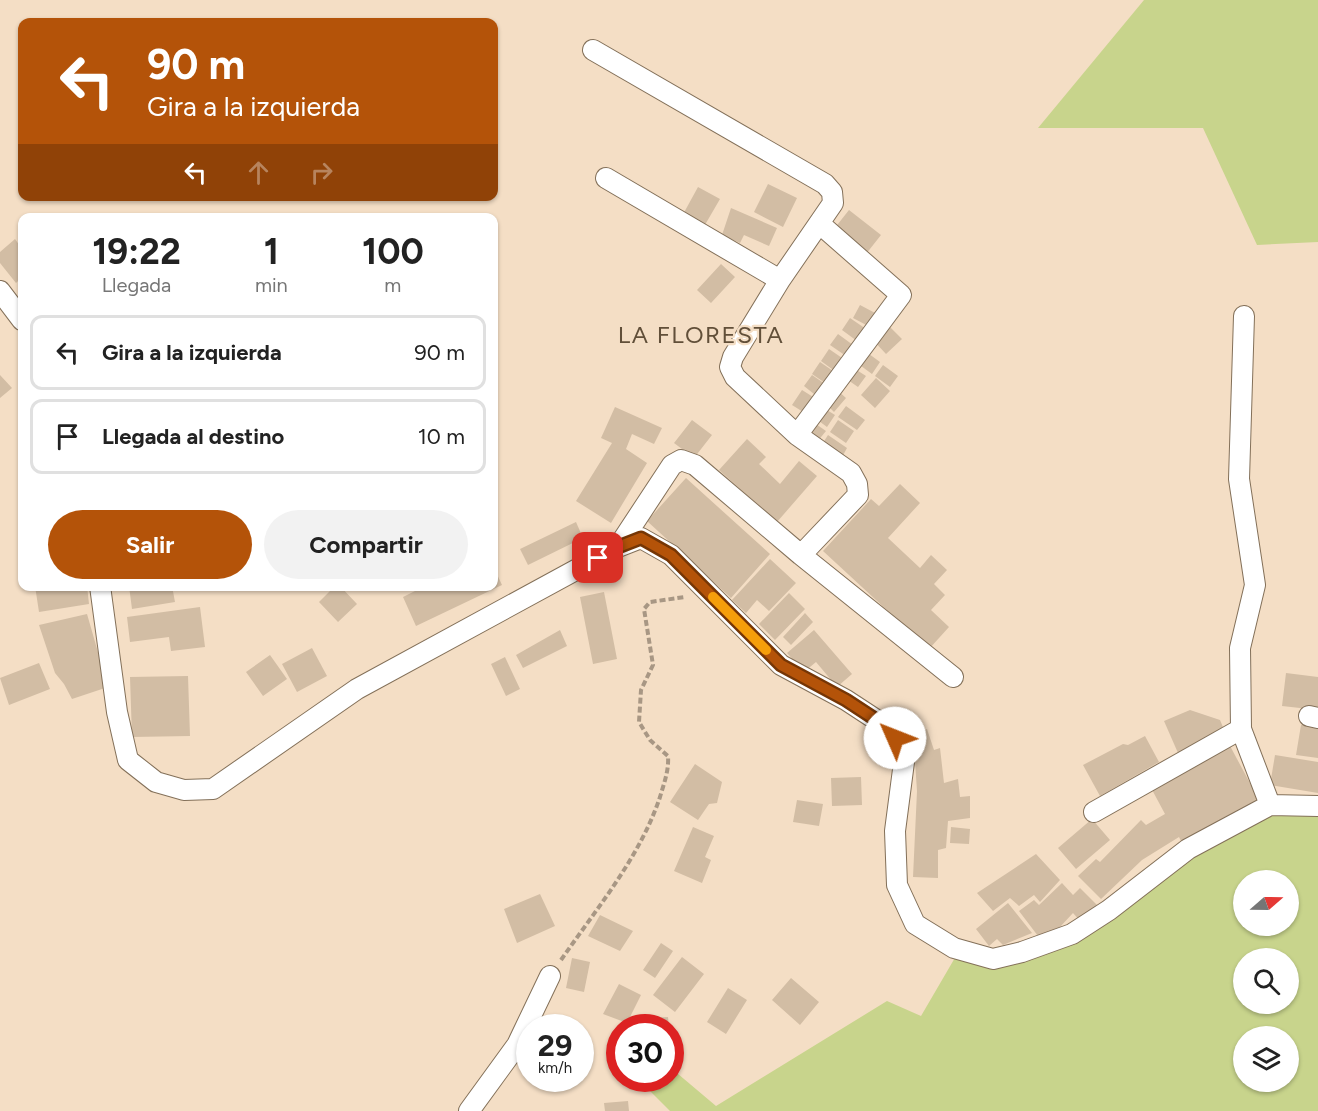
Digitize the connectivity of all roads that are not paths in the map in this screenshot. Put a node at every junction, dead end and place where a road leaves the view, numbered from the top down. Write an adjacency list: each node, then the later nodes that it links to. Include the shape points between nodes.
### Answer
1 (593, 50): 3 (street, via 825,184 832,192 833,203)
2 (606, 178): 4 (street)
3 (819, 224): 4 (street); 8 (street, via 901,295)
4 (780, 280): 8 (street, via 730,367 735,377)
5 (0, 291): 6 (street)
6 (18, 315)
7 (1244, 316): 13 (street, via 1239,479 1255,585 1240,648)
8 (796, 435): 10 (street, via 850,473 858,495)
9 (618, 547): 10 (street, via 672,465 681,460 695,465); 11 (street, via 357,689 213,789 184,790 156,782 128,760 117,712); 14 (street, via 641,538 671,555 781,665 846,700 895,738 904,762 896,831 897,885 915,924 954,948 993,959 1072,934 1188,849)
10 (801, 555): 12 (street)
11 (101, 591)
12 (953, 677)
13 (1241, 729): 14 (street); 16 (street)
14 (1270, 805): 15 (street)
15 (1318, 806)
16 (1094, 812)
17 (550, 976): 18 (street, via 517,1045)
18 (469, 1111)

